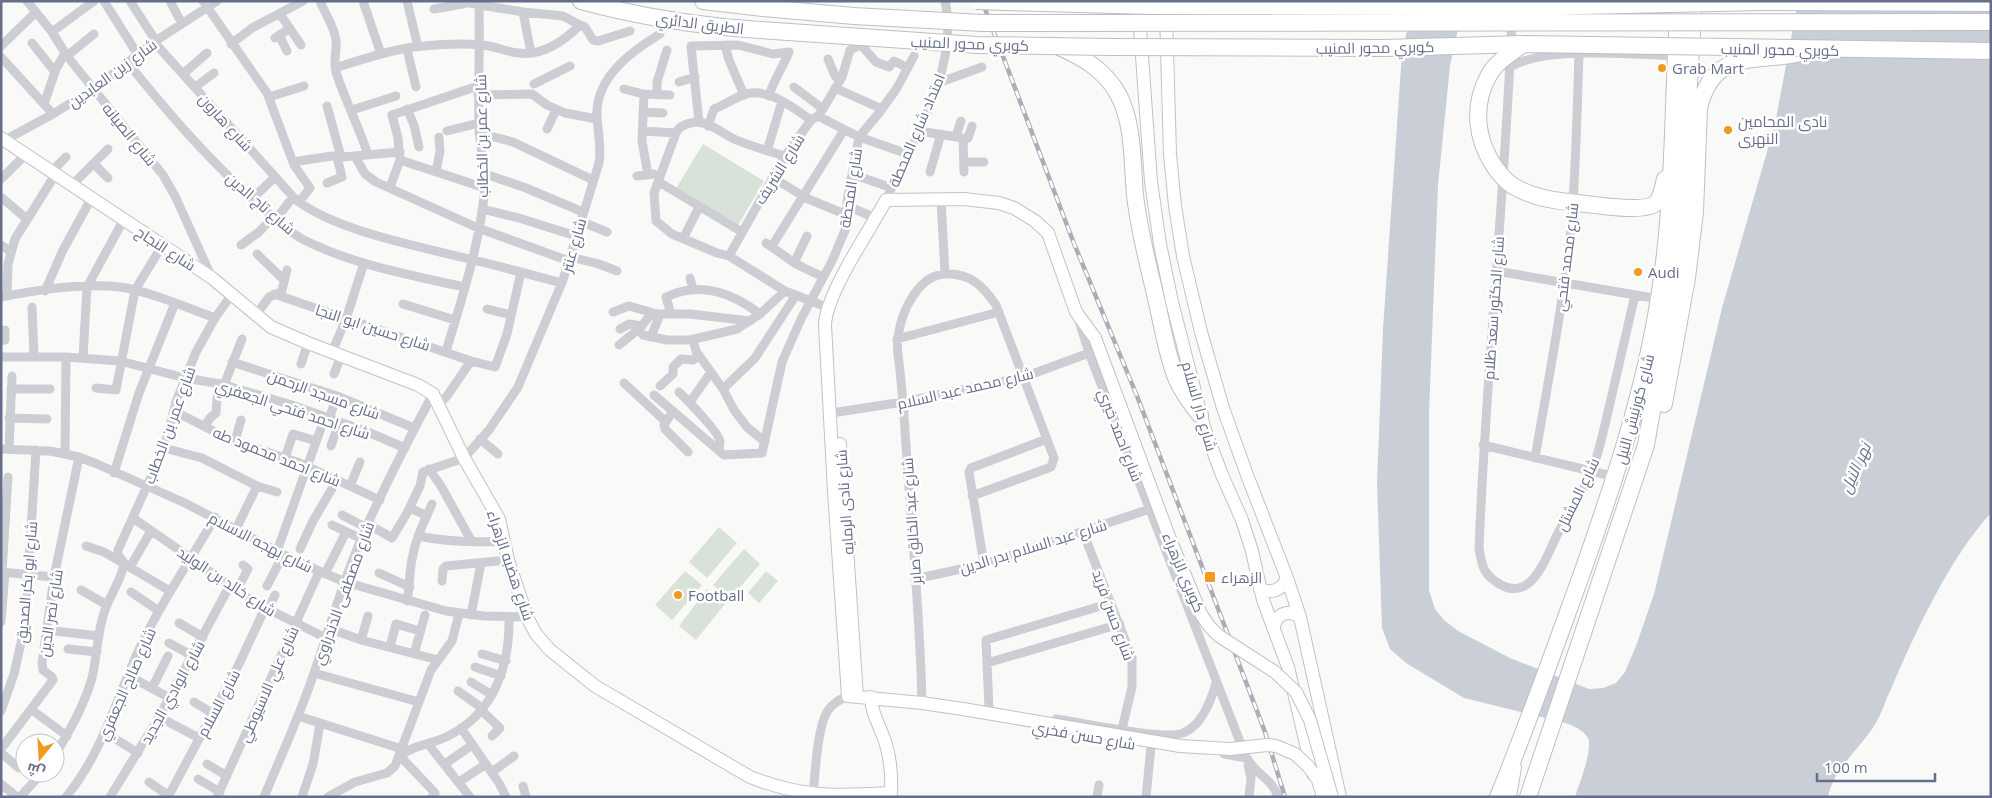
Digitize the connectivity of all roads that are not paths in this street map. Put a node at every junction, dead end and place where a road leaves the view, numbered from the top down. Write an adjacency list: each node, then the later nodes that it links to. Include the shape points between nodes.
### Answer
1 (27, 1): 26 (street, شارع الصيانه)
2 (94, 1): 35 (street)
3 (104, 1): 58 (street)
4 (130, 1): 38 (street, شارع هارون)
5 (170, 1): 30 (street)
6 (217, 1): 22 (street, شارع زين العابدين)
7 (303, 1): 28 (street)
8 (320, 1): 66 (street, via 336,42)
9 (363, 1): 56 (street)
10 (407, 1): 47 (street)
11 (581, 1): 33 (highway, الطريق الدائري, via 641,16)
12 (703, 1): 24 (highway, الطريق الدائري)
13 (945, 1): 74 (street, امتداد شارع المحطة, via 948,45)
14 (976, 1): 21 (highway, bridge, via 1150,6 1534,7 1761,2)
15 (1138, 1): 272 (main road, شارع دار السلام, via 1146,133 1156,214 1172,302)
16 (1166, 1): 347 (main road, شارع دار السلام, via 1170,154 1184,256 1223,408)
17 (1512, 1): 65 (street)
18 (1679, 1): 60 (highway, شارع كورنيش النيل)
19 (1694, 1): 286 (highway, شارع كورنيش النيل, via 1680,232)
20 (462, 2): 23 (street); 25 (street)
21 (1991, 3)
22 (204, 4): 30 (street, شارع زين العابدين); 40 (street)
23 (479, 6): 27 (street); 43 (street, شارع عمر بن الخطاب)
24 (763, 8): 29 (highway, كوبري محور المنيب, bridge, via 992,23)
25 (434, 9)
26 (36, 12): 35 (street, شارع الصيانه); 45 (street)
27 (523, 12): 31 (street, via 563,16); 54 (street)
28 (282, 13): 32 (street); 40 (street, via 252,28)
29 (1991, 22)
30 (182, 24): 38 (street, شارع زين العابدين)
31 (580, 25): 34 (street, via 586,27 593,40 598,41); 54 (street, via 567,38)
32 (290, 28): 42 (street); 51 (street, via 277,36)
33 (760, 30): 46 (highway, كوبري محور المنيب, bridge, via 922,42)
34 (630, 31)
35 (52, 32): 55 (street, شارع الصيانه)
36 (94, 34): 55 (street)
37 (660, 34): 102 (street, شارع عنتر, via 620,62 610,75 598,100)
38 (155, 41): 58 (street, شارع زين العابدين); 71 (street, شارع هارون)
39 (32, 44): 69 (street)
40 (231, 44): 89 (street)
41 (1523, 44): 46 (highway, كوبري محور المنيب, bridge, via 1383,48); 50 (highway, كوبري محور المنيب, bridge); 162 (highway, bridge, via 1499,63 1483,89 1478,109 1482,145 1511,185 1540,198)
42 (301, 45)
43 (480, 45): 47 (street); 54 (street, via 519,54); 82 (street, شارع عمر بن الخطاب)
44 (725, 45): 72 (street, via 691,46); 85 (street, via 728,60); 88 (street, via 773,54 788,52)
45 (1, 46)
46 (1057, 46): 272 (highway, via 1095,67 1113,87 1125,111 1138,216 1164,333 1176,378)
47 (418, 47): 48 (street)
48 (407, 49): 56 (street); 78 (street)
49 (667, 50): 84 (street, via 657,82)
50 (1813, 50): 52 (highway, كوبري محور المنيب, bridge); 286 (highway, via 1732,62 1707,86 1699,108 1697,196 1687,278 1660,423)
51 (287, 51)
52 (1991, 51)
53 (207, 53): 71 (street)
54 (531, 53)
55 (66, 54): 69 (street); 81 (street, شارع الصيانه)
56 (381, 54): 66 (street)
57 (1579, 54): 60 (street); 65 (street, via 1532,58); 162 (street, شارع محمد فتحي)
58 (138, 55): 63 (street, شارع زين العابدين)
59 (914, 56): 67 (street, شارع المحطة)
60 (1675, 56): 121 (highway, شارع كورنيش النيل)
61 (1, 57): 92 (street)
62 (828, 60): 75 (street)
63 (128, 63): 81 (street, شارع زين العابدين); 158 (street, شارع تاج الدين, via 175,121)
64 (570, 66): 90 (street, via 533,79)
65 (1510, 67): 190 (street, شارع الدكتور سعد ظلام)
66 (335, 68): 96 (street)
67 (908, 68): 75 (street, شارع الشريف, via 895,62 888,67 876,62 859,45 850,50); 95 (street, شارع المحطة)
68 (982, 68): 74 (street)
69 (55, 72): 92 (street)
70 (214, 73): 77 (street)
71 (183, 74): 77 (street, شارع هارون)
72 (695, 77): 73 (street); 104 (street)
73 (679, 82)
74 (938, 83): 109 (street, امتداد شارع المحطة)
75 (838, 84): 95 (street); 101 (street, شارع الشريف)
76 (304, 86): 89 (street)
77 (195, 87): 144 (street, شارع هارون)
78 (416, 87)
79 (794, 87): 101 (street)
80 (624, 89): 83 (street)
81 (94, 90): 100 (street, شارع زين العابدين); 194 (street, شارع الصيانه, via 163,175)
82 (478, 90): 90 (street, via 532,94); 94 (street); 106 (street, شارع عمر بن الخطاب)
83 (644, 94): 84 (street); 98 (street)
84 (657, 95): 87 (street)
85 (744, 95): 88 (street); 104 (street, via 714,109)
86 (396, 96): 96 (street)
87 (670, 96)
88 (769, 96): 91 (street)
89 (269, 97): 131 (street)
90 (539, 98): 97 (street)
91 (782, 101): 101 (street); 122 (street)
92 (44, 104): 100 (street)
93 (327, 106): 130 (street)
94 (407, 109): 119 (street); 127 (street, via 391,116)
95 (882, 109): 115 (street, شارع المحطة)
96 (352, 110): 125 (street)
97 (556, 110): 102 (street); 107 (street)
98 (643, 112): 99 (street); 113 (street)
99 (663, 113)
100 (53, 114): 118 (street, شارع زين العابدين)
101 (817, 115): 108 (street); 128 (street, شارع الشريف)
102 (597, 119): 148 (street, شارع عنتر, via 601,153)
103 (961, 121): 116 (street)
104 (704, 124): 111 (street, via 684,125); 122 (street)
105 (972, 126): 116 (street, via 968,138)
106 (479, 128): 110 (street); 140 (street, شارع عمر بن الخطاب); 148 (street)
107 (547, 129)
108 (844, 130): 115 (street); 155 (street)
109 (919, 130): 112 (street); 124 (street, امتداد شارع المحطة)
110 (447, 131)
111 (676, 134): 113 (street); 136 (street)
112 (942, 134): 116 (street); 137 (street)
113 (642, 135): 117 (street); 141 (street)
114 (439, 137): 135 (street)
115 (859, 137): 124 (street); 142 (street, شارع المحطة)
116 (959, 137): 132 (street)
117 (632, 138)
118 (3, 139): 123 (main road, شارع النجاح)
119 (418, 146)
120 (108, 149): 134 (street)
121 (1673, 150): 162 (highway, via 1661,196 1656,203 1634,208); 210 (highway, شارع كورنيش النيل)
122 (767, 151): 128 (street)
123 (26, 154): 139 (main road, شارع النجاح); 147 (street)
124 (908, 154): 154 (street, امتداد شارع المحطة)
125 (368, 155): 126 (street); 127 (street)
126 (355, 156): 130 (street); 152 (street, via 365,174)
127 (400, 156): 135 (street); 152 (street)
128 (785, 156): 145 (street, شارع الشريف)
129 (66, 157): 139 (street)
130 (339, 157): 131 (street); 149 (street, via 342,177)
131 (294, 162): 159 (street, via 310,188)
132 (964, 162): 133 (street); 138 (street)
133 (984, 162)
134 (94, 164): 146 (street); 151 (street)
135 (436, 172): 153 (street)
136 (663, 172): 141 (street); 150 (street)
137 (930, 172)
138 (964, 172)
139 (53, 174): 151 (main road, شارع النجاح); 169 (street)
140 (485, 174): 153 (street, شارع عمر بن الخطاب); 166 (street)
141 (648, 174): 143 (street)
142 (852, 174): 154 (street); 165 (street, شارع المحطة)
143 (637, 176)
144 (275, 177): 158 (street); 159 (street, شارع هارون)
145 (772, 177): 155 (street); 174 (street, شارع الشريف)
146 (108, 178)
147 (1, 179)
148 (593, 180): 166 (street, شارع عنتر)
149 (327, 182)
150 (659, 182): 163 (street); 177 (street, via 654,194 656,221)
151 (71, 186): 157 (main road, شارع النجاح)
152 (390, 187): 172 (street)
153 (484, 188): 164 (street, شارع عمر بن الخطاب)
154 (892, 188): 160 (street, امتداد شارع المحطة)
155 (802, 196): 165 (street); 187 (street, via 769,244)
156 (2, 198): 169 (street)
157 (91, 199): 170 (main road, شارع النجاح); 203 (street, via 62,250)
158 (252, 199): 167 (street, شارع تاج الدين)
159 (296, 200): 167 (street); 184 (street, شارع هارون, via 319,215 344,225)
160 (886, 200): 161 (main road, شارع احمد خيري); 168 (main road, شارع نادى الرمايه)
161 (941, 200): 192 (street); 219 (main road, شارع احمد خيري, via 999,203 1034,220 1048,233)
162 (1570, 202): 198 (street, شارع محمد فتحي)
163 (699, 207): 174 (street); 177 (street)
164 (482, 209): 172 (street, شارع عمر بن الخطاب); 175 (street)
165 (847, 210): 168 (street); 193 (street, شارع المحطة, via 846,228)
166 (583, 212): 171 (street, شارع عنتر)
167 (274, 218): 179 (street); 186 (street, شارع تاج الدين, via 302,239)
168 (876, 218): 215 (main road, شارع نادى الرمايه, via 841,279)
169 (27, 219): 181 (street)
170 (123, 220): 180 (main road, شارع النجاح); 199 (street)
171 (580, 221): 173 (street); 175 (street, شارع عنتر)
172 (478, 228): 184 (street, شارع عمر بن الخطاب); 185 (street)
173 (607, 232)
174 (742, 232): 183 (street, شارع الشريف)
175 (576, 236): 185 (street, شارع عنتر)
176 (807, 236): 187 (street)
177 (683, 239): 183 (street)
178 (1, 245): 181 (street)
179 (241, 245)
180 (162, 246): 194 (main road, شارع النجاح); 202 (street)
181 (10, 251): 209 (street)
182 (257, 254): 196 (street)
183 (729, 256): 204 (street)
184 (472, 259): 191 (street, شارع هارون); 200 (street, شارع عمر بن الخطاب)
185 (570, 259): 189 (street); 197 (street, شارع عنتر)
186 (364, 262): 200 (street, شارع تاج الدين); 226 (street)
187 (794, 262): 193 (street)
188 (287, 270): 196 (street)
189 (617, 271)
190 (1496, 271): 198 (street); 285 (street, شارع الدكتور سعد ظلام)
191 (521, 272): 197 (street, شارع هارون); 224 (street)
192 (945, 273): 218 (street, via 973,279 985,289); 233 (street, via 926,282 912,298)
193 (823, 277): 211 (street, شارع المحطة)
194 (212, 278): 205 (main road, شارع النجاح)
195 (690, 278): 201 (street)
196 (284, 280): 206 (street, via 281,292)
197 (562, 283): 281 (street, شارع عنتر, via 518,387)
198 (1564, 283): 208 (street); 300 (street, شارع محمد فتحي)
199 (87, 287): 202 (street); 203 (street); 245 (street)
200 (464, 287): 227 (street, شارع عمر بن الخطاب)
201 (693, 289): 221 (street, via 666,297); 222 (street, via 726,294)
202 (135, 290): 212 (street); 246 (street)
203 (45, 291): 209 (street)
204 (785, 291): 207 (street); 222 (street)
205 (232, 294): 223 (main road, شارع النجاح); 225 (street, شارع عمر بن الخطاب)
206 (274, 294): 223 (street); 226 (street, شارع حسين ابو النجا)
207 (796, 295): 211 (street); 262 (street, via 755,358)
208 (1635, 295): 210 (street); 304 (street, شارع المشتل)
209 (4, 296)
210 (1659, 299): 307 (highway, شارع كورنيش النيل, via 1636,405)
211 (811, 301): 215 (street); 288 (street, شارع المحطة, via 782,362)
212 (176, 303): 225 (street); 250 (street)
213 (404, 304): 227 (street)
214 (32, 307): 242 (street)
215 (829, 308): 271 (main road, شارع نادى الرمايه, via 833,323); 405 (main road, شارع نادى الرمايه, via 825,325 834,491)
216 (487, 309): 224 (street)
217 (613, 312): 220 (street, via 629,306)
218 (999, 312): 233 (street); 254 (street)
219 (1076, 312): 239 (street, شارع احمد خيري); 467 (main road, كوبري الزهراء, bridge, via 1095,338 1201,614 1219,636 1275,672 1296,692 1310,720)
220 (656, 314): 221 (street); 231 (street); 231 (street)
221 (671, 314): 228 (street)
222 (760, 314): 228 (street)
223 (256, 315): 236 (main road, شارع النجاح, via 282,333)
224 (512, 315): 247 (street, شارع حسين ابو النجا, via 497,366)
225 (215, 318): 255 (street, شارع عمر بن الخطاب)
226 (346, 318): 238 (street, شارع حسين ابو النجا); 240 (street)
227 (456, 320): 238 (street, شارع عمر بن الخطاب)
228 (750, 321): 234 (street, via 737,329)
229 (620, 329): 231 (street, via 629,324)
230 (5, 330): 235 (street, via 5,340)
231 (645, 333): 234 (street, via 667,340); 237 (street)
232 (242, 339): 248 (street)
233 (897, 339): 268 (street, شارع عبد الخالق صابر)
234 (693, 340): 241 (street)
235 (1, 341)
236 (308, 343): 240 (main road, شارع النجاح); 249 (street)
237 (619, 345)
238 (446, 351): 247 (street, شارع حسين ابو النجا)
239 (1089, 353): 254 (street, شارع محمد عبد السلام); 317 (street, شارع احمد خيري)
240 (337, 354): 252 (street); 266 (main road, via 418,385)
241 (699, 355): 251 (street); 258 (street, via 693,360 681,359 673,367 673,374)
242 (34, 356): 243 (street, شارع احمد فتحي الجعفري); 244 (street, شارع احمد فتحي الجعفري)
243 (1, 357)
244 (66, 357): 245 (street, شارع احمد فتحي الجعفري); 295 (street)
245 (83, 357): 246 (street, شارع احمد فتحي الجعفري)
246 (120, 361): 250 (street, شارع احمد فتحي الجعفري); 259 (street, via 116,391)
247 (471, 361): 266 (street, شارع مصطفى الدندراوي, via 447,396)
248 (232, 362): 257 (street); 265 (street, شارع مسجد الرحمن)
249 (301, 364)
250 (149, 368): 255 (street, شارع احمد فتحي الجعفري); 305 (street)
251 (711, 372): 262 (street); 267 (street)
252 (334, 374)
253 (12, 376): 260 (street)
254 (1024, 377): 268 (street, شارع محمد عبد السلام); 282 (street)
255 (186, 378): 257 (street, شارع احمد فتحي الجعفري); 269 (street, شارع عمر بن الخطاب)
256 (624, 383): 277 (street)
257 (222, 385): 274 (street, شارع احمد فتحي الجعفري); 279 (street, via 216,413)
258 (660, 386)
259 (96, 388)
260 (11, 389): 261 (street); 273 (street)
261 (50, 389)
262 (723, 389): 288 (street, via 734,410)
263 (679, 392): 267 (street)
264 (654, 395): 270 (street)
265 (337, 396): 274 (street); 280 (street, شارع مسجد الرحمن)
266 (435, 399): 280 (street, شارع مصطفى الدندراوي); 299 (main road, شارع هضبه الزهراء)
267 (690, 402): 294 (street, via 719,437)
268 (904, 402): 271 (street, شارع محمد عبد السلام); 348 (street, شارع عبد الخالق صابر)
269 (174, 410): 279 (street, شارع احمد محمود طه); 289 (street, شارع عمر بن الخطاب)
270 (674, 412): 277 (street); 294 (street)
271 (838, 412): 405 (main road, شارع نادى الرمايه)
272 (1200, 415): 354 (main road, شارع دار السلام, via 1245,527)
273 (9, 418): 275 (street); 291 (street)
274 (327, 418): 278 (street, شارع احمد فتحي الجعفري); 284 (street)
275 (47, 419)
276 (241, 420): 283 (street)
277 (665, 421): 293 (street, via 665,429)
278 (339, 422): 287 (street); 290 (street, شارع احمد فتحي الجعفري)
279 (205, 426): 283 (street, شارع احمد محمود طه)
280 (414, 428): 290 (street, شارع مصطفى الدندراوي)
281 (480, 439): 296 (street); 299 (street, شارع عنتر)
282 (1047, 439): 313 (street, via 972,468 969,472); 313 (street, via 1054,458 1051,467)
283 (235, 441): 298 (street, شارع احمد محمود طه)
284 (316, 441): 298 (street, via 293,434); 302 (street)
285 (1483, 445): 300 (street); 333 (street, شارع الدكتور سعد ظلام)
286 (1646, 445): 471 (highway, شارع كورنيش النيل)
287 (331, 446)
288 (764, 446): 294 (street, via 759,454)
289 (164, 448): 309 (street, شارع عمر بن الخطاب); 310 (street, via 202,458)
290 (405, 448): 314 (street, شارع مصطفى الدندراوي)
291 (5, 449): 292 (street, شارع بهجه الاسلام)
292 (36, 450): 295 (street, شارع بهجه الاسلام); 345 (street, شارع ابو بكر الصديق)
293 (688, 452)
294 (721, 453)
295 (65, 454): 297 (street, شارع بهجه الاسلام)
296 (498, 454)
297 (79, 457): 305 (street, شارع بهجه الاسلام); 346 (street, شارع نصر الدين)
298 (285, 458): 302 (street, شارع احمد محمود طه)
299 (464, 458): 303 (street); 330 (main road, شارع هضبه الزهراء, via 499,520)
300 (1535, 458): 304 (street)
301 (360, 462): 311 (street)
302 (308, 466): 308 (street, شارع احمد محمود طه); 335 (street)
303 (428, 469): 316 (street, via 422,472 421,483); 331 (street, via 442,486)
304 (1592, 472): 307 (street); 333 (street, شارع المشتل, via 1542,566 1524,587 1506,588 1486,574)
305 (114, 473): 309 (street, شارع بهجه الاسلام)
306 (8, 477): 343 (street)
307 (1616, 477): 433 (highway, شارع كورنيش النيل)
308 (337, 480): 311 (street, شارع احمد محمود طه); 334 (street)
309 (147, 486): 320 (street, شارع بهجه الاسلام); 321 (street, شارع عمر بن الخطاب)
310 (257, 486): 312 (street); 324 (street)
311 (350, 486): 314 (street, شارع احمد محمود طه)
312 (277, 492)
313 (972, 496): 339 (street)
314 (380, 500): 323 (street, شارع مصطفى الدندراوي)
315 (432, 504): 319 (street)
316 (410, 508): 319 (street); 323 (street, via 392,538)
317 (1150, 509): 327 (street, شارع عبد السلام بدر الدين); 401 (street, شارع احمد خيري)
318 (342, 515): 323 (street)
319 (427, 516): 328 (street)
320 (215, 517): 324 (street, شارع بهجه الاسلام); 336 (street, شارع صالح الجعفري)
321 (133, 518): 325 (street, شارع خالد بن الوليد); 340 (street, شارع عمر بن الخطاب, via 117,552)
322 (332, 525): 326 (street)
323 (367, 526): 329 (street, شارع مصطفى الدندراوي)
324 (236, 529): 335 (street, شارع بهجه الاسلام)
325 (150, 531): 336 (street, شارع خالد بن الوليد); 340 (street)
326 (346, 532): 329 (street); 344 (street, شارع علي الاسيوطي)
327 (1083, 532): 339 (street, شارع عبد السلام بدر الدين); 361 (street, شارع حسن فريد)
328 (418, 536): 331 (street); 352 (street, via 412,556)
329 (362, 539): 349 (street, شارع مصطفى الدندراوي)
330 (505, 541): 331 (street); 337 (main road, شارع هضبه الزهراء)
331 (472, 542)
332 (86, 546): 340 (street)
333 (1479, 548)
334 (300, 549)
335 (280, 553): 344 (street, شارع بهجه الاسلام); 351 (street)
336 (192, 559): 353 (street, شارع خالد بن الوليد); 356 (street, شارع صالح الجعفري)
337 (508, 560): 338 (street); 371 (main road, شارع هضبه الزهراء)
338 (481, 563): 350 (street, via 445,567); 368 (street)
339 (984, 564): 348 (street, شارع عبد السلام بدر الدين)
340 (127, 565): 356 (street); 362 (street, شارع عمر بن الخطاب)
341 (243, 565): 353 (street, شارع الوادي الجديد, via 248,570)
342 (390, 567): 352 (street, via 382,575)
343 (3, 572): 345 (street); 373 (street)
344 (322, 573): 349 (street, شارع بهجه الاسلام); 374 (street, شارع علي الاسيوطي)
345 (29, 575): 346 (street); 414 (street, شارع ابو بكر الصديق, via 22,643)
346 (54, 577): 378 (street, شارع نصر الدين)
347 (1287, 578): 354 (main road, via 1277,590); 372 (main road, شارع دار السلام)
348 (915, 579): 408 (street, شارع عبد الخالق صابر)
349 (345, 582): 360 (street, شارع بهجه الاسلام); 377 (street, شارع مصطفى الدندراوي)
350 (442, 582)
351 (266, 586)
352 (410, 586): 360 (street)
353 (234, 587): 364 (street, شارع خالد بن الوليد); 382 (street, شارع الوادي الجديد)
354 (1260, 589): 379 (main road, شارع دار السلام)
355 (80, 590): 362 (street)
356 (170, 591): 365 (street, شارع صالح الجعفري)
357 (131, 592): 365 (street)
358 (422, 594): 363 (street)
359 (275, 595): 364 (street, شارع السلام)
360 (407, 601): 363 (street, شارع بهجه الاسلام)
361 (1112, 603): 376 (street, شارع حسن فريد); 395 (street, via 988,638 985,642)
362 (107, 605): 381 (street, شارع عمر بن الخطاب)
363 (419, 605): 366 (street, شارع بهجه الاسلام)
364 (267, 608): 374 (street, شارع خالد بن الوليد); 415 (street, شارع السلام)
365 (159, 611): 398 (street, شارع صالح الجعفري)
366 (459, 614): 368 (street, شارع بهجه الاسلام); 393 (street, via 452,641)
367 (425, 615): 380 (street)
368 (471, 615): 370 (street, شارع بهجه الاسلام)
369 (368, 616): 384 (street)
370 (509, 617): 371 (street, شارع بهجه الاسلام); 394 (street)
371 (527, 617): 451 (main road, شارع هضبه الزهراء, via 550,650 595,686 750,777 784,791)
372 (1300, 617): 379 (main road, via 1290,612 1282,614 1276,619); 468 (main road, شارع دار السلام)
373 (2, 618)
374 (295, 622): 383 (street, شارع خالد بن الوليد); 440 (street, شارع علي الاسيوطي)
375 (179, 623): 382 (street)
376 (1120, 624): 395 (street); 420 (street, شارع حسن فريد, via 1132,658 1133,673)
377 (328, 628): 383 (street, شارع مصطفى الدندراوي); 384 (street)
378 (46, 630): 381 (street); 413 (street, شارع نصر الدين, via 42,667 52,680)
379 (1274, 630): 466 (main road, شارع دار السلام, via 1291,679)
380 (420, 631): 386 (street, via 396,624); 389 (street)
381 (99, 636): 388 (street, شارع عمر بن الخطاب)
382 (203, 637): 392 (street, شارع الوادي الجديد)
383 (324, 637): 397 (street, شارع مصطفى الدندراوي)
384 (361, 640): 386 (street)
385 (170, 643): 392 (street)
386 (390, 647): 389 (street)
387 (68, 648): 388 (street)
388 (97, 652): 423 (street, شارع عمر بن الخطاب, via 86,696)
389 (414, 654): 393 (street)
390 (482, 654): 394 (street)
391 (168, 656): 402 (street)
392 (193, 656): 407 (street, شارع الوادي الجديد)
393 (438, 660): 410 (street)
394 (506, 661): 399 (street)
395 (987, 663): 411 (street)
396 (475, 667): 399 (street)
397 (314, 673): 410 (street); 416 (street, شارع مصطفى الدندراوي)
398 (127, 676): 402 (street); 421 (street, شارع صالح الجعفري)
399 (501, 676): 404 (street)
400 (471, 682): 404 (street)
401 (1216, 683): 422 (street, شارع حسن فخري, via 1208,707 1192,727 1173,736); 434 (street, شارع احمد خيري)
402 (152, 688): 407 (street)
403 (458, 691): 412 (street)
404 (492, 695): 412 (street)
405 (852, 696): 406 (main road); 451 (street, via 836,702 825,715)
406 (871, 697): 408 (main road); 449 (main road, via 872,712 888,751 892,772)
407 (170, 698): 417 (street, شارع الوادي الجديد)
408 (922, 701): 411 (street, شارع حسن فخري); 428 (street, شارع حسن فخري, via 942,711); 466 (main road, bridge, via 1180,746 1230,749 1276,746 1296,754 1308,766 1318,780)
409 (194, 702): 415 (street)
410 (419, 702): 430 (street)
411 (989, 708): 420 (street, شارع حسن فخري)
412 (482, 709): 419 (street); 424 (street, via 500,729)
413 (32, 710): 423 (street); 429 (street, شارع نصر الدين)
414 (1, 711)
415 (212, 713): 425 (street, شارع السلام)
416 (298, 716): 418 (street); 455 (street, شارع مصطفى الدندراوي)
417 (159, 717): 425 (street); 431 (street, شارع الوادي الجديد)
418 (320, 724): 430 (street); 456 (street, via 315,756)
419 (461, 728): 426 (street); 427 (street)
420 (1122, 729): 422 (street, شارع حسن فخري)
421 (106, 733): 431 (street); 453 (street, شارع صالح الجعفري)
422 (1152, 734): 428 (street)
423 (66, 736)
424 (492, 736)
425 (199, 738): 450 (street, شارع السلام)
426 (428, 744): 430 (street); 437 (street)
427 (472, 745): 437 (street); 438 (street)
428 (1151, 746): 434 (street, شارع حسن فخري); 463 (street)
429 (1, 751): 435 (street)
430 (401, 752): 457 (street, via 392,770 355,782); 458 (street, via 434,793)
431 (138, 753): 454 (street, شارع الوادي الجديد)
432 (514, 756): 439 (street)
433 (1515, 756): 469 (highway, شارع كورنيش النيل); 470 (main road)
434 (1247, 758): 464 (street, شارع احمد خيري, via 1251,778); 465 (street, via 1255,771 1273,785)
435 (15, 764)
436 (206, 764): 440 (street)
437 (445, 764): 443 (street)
438 (486, 764): 439 (street); 443 (street)
439 (492, 772): 460 (street)
440 (228, 776): 448 (street, شارع علي الاسيوطي)
441 (198, 779): 448 (street)
442 (150, 782): 450 (street)
443 (459, 782): 459 (street)
444 (34, 783): 452 (street)
445 (1, 784): 452 (street)
446 (1099, 785): 462 (street)
447 (522, 786): 461 (street)
448 (218, 794)
449 (891, 795): 451 (main road, شارع هضبه الزهراء)
450 (169, 796)
451 (813, 796)
452 (19, 797)
453 (66, 797)
454 (110, 797)
455 (264, 797)
456 (302, 797)
457 (328, 797)
458 (432, 797)
459 (470, 797)
460 (506, 797)
461 (526, 797)
462 (1097, 797)
463 (1146, 797)
464 (1249, 797)
465 (1278, 797)
466 (1321, 797)
467 (1332, 797)
468 (1340, 797)
469 (1498, 797)
470 (1510, 797)
471 (1528, 797)

